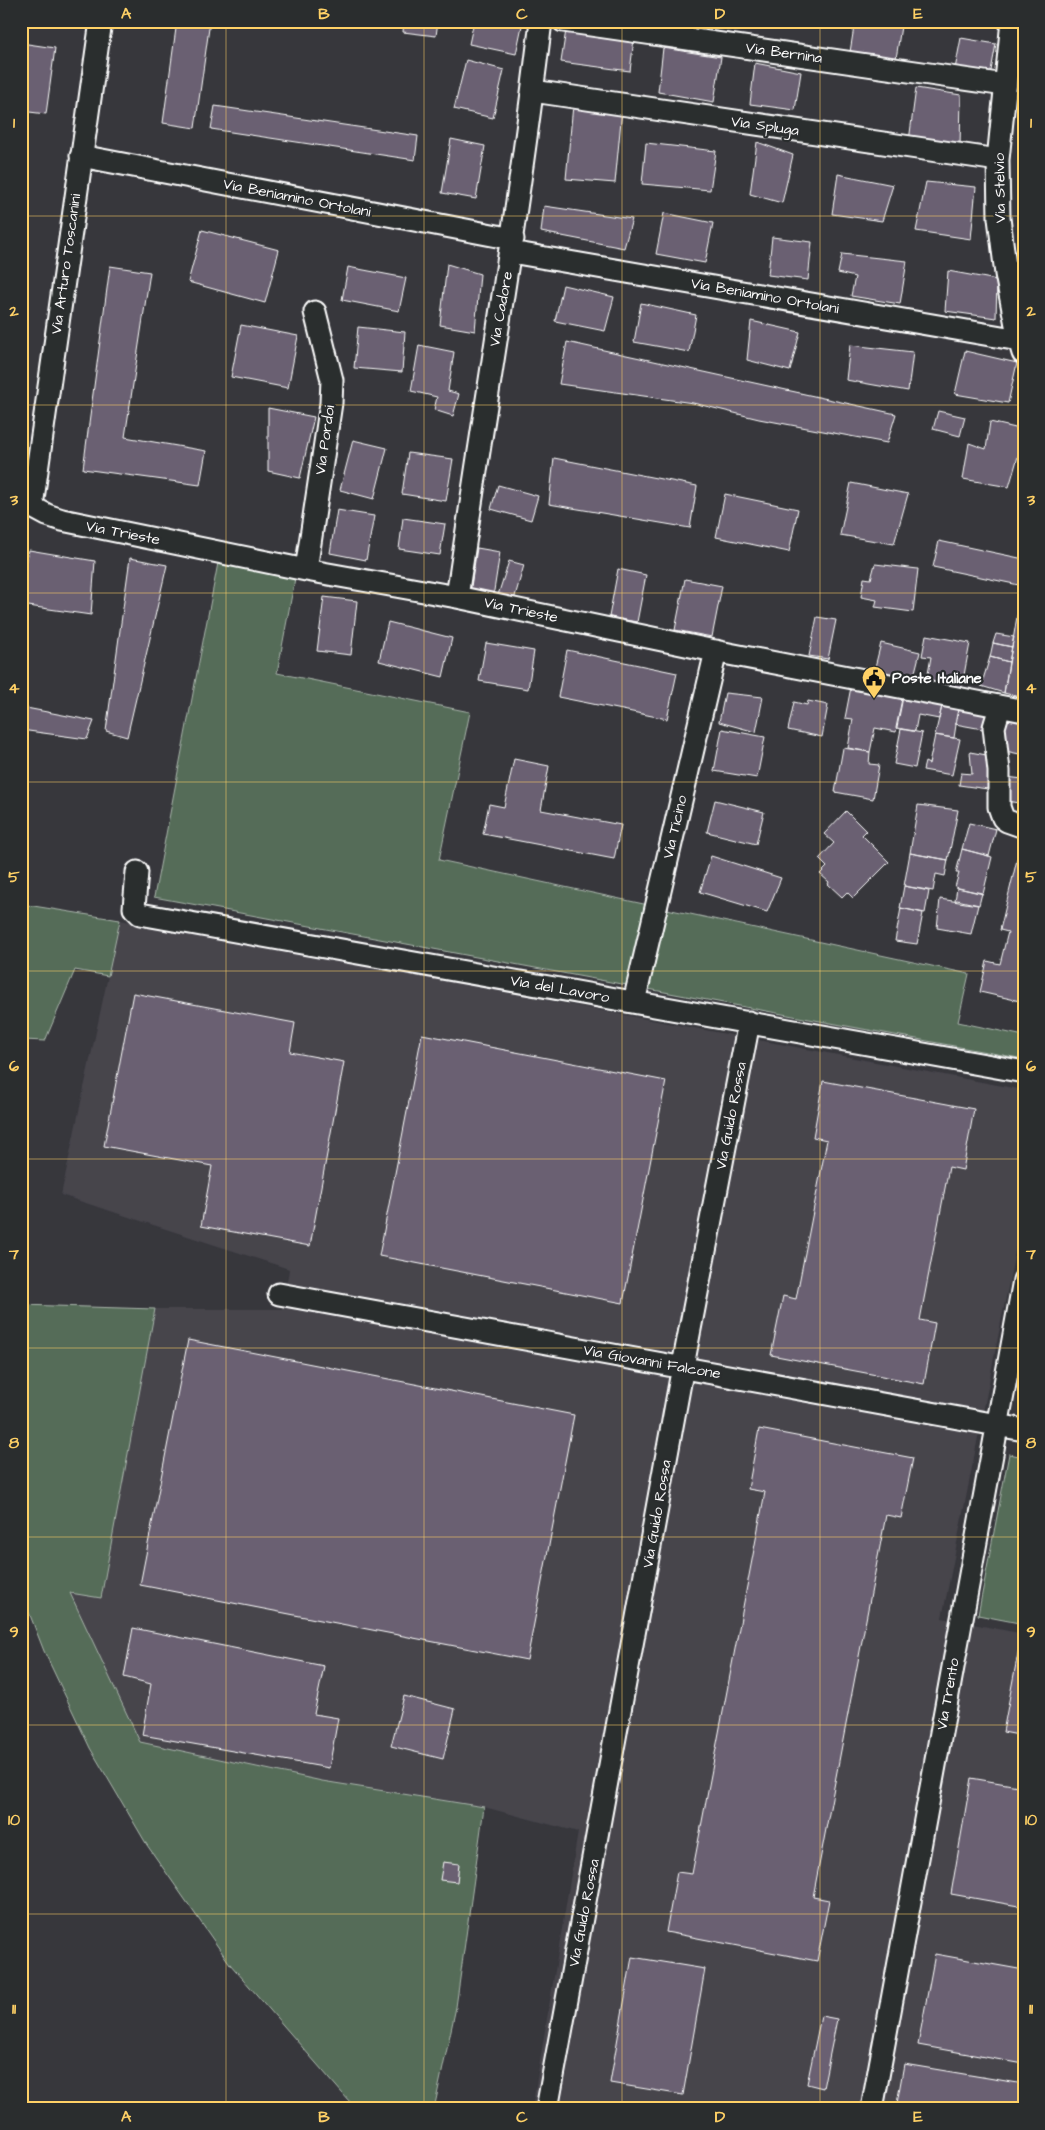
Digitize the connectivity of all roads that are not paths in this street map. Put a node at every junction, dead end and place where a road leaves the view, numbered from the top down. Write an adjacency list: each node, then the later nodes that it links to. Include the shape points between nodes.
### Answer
1 (101, 21): 7 (street, Via Arturo Toscanini)
2 (541, 21): 6 (street, Via Cadore)
3 (563, 21): 5 (street, Via Bernina)
4 (1012, 21): 5 (street, Via Stelvio)
5 (1005, 85): 8 (street, Via Stelvio)
6 (533, 91): 8 (street, Via Spluga); 9 (street, Via Cadore)
7 (82, 156): 9 (street, Via Beniamino Ortolani); 12 (street, Via Arturo Toscanini)
8 (998, 160): 11 (street, Via Stelvio, via 999,218 1006,274)
9 (512, 246): 11 (street, Via Beniamino Ortolani); 14 (street, Via Cadore)
10 (316, 312): 13 (street, Via Pordoi, via 332,380)
11 (1021, 347)
12 (27, 503): 13 (street, Via Trieste, via 62,520)
13 (306, 570): 14 (street, Via Trieste)
14 (457, 597): 15 (street, Via Trieste)
15 (716, 651): 16 (street, Via Trieste); 20 (street, Via Ticino)
16 (1000, 707): 17 (street, Via Trieste); 18 (street, via 994,733 999,807 1003,818)
17 (1024, 711)
18 (1024, 827)
19 (137, 872): 20 (street, Via del Lavoro, via 134,908 140,914)
20 (634, 1002): 21 (street, Via del Lavoro)
21 (749, 1022): 22 (street, Via del Lavoro); 25 (street, Via Guido Rossa)
22 (1024, 1072)
23 (1024, 1280): 26 (street, Via Trento)
24 (279, 1294): 25 (street, Via Giovanni Falcone)
25 (684, 1368): 26 (street, Via Giovanni Falcone); 28 (street, Via Guido Rossa)
26 (997, 1425): 27 (street, Via Giovanni Falcone); 29 (street, Via Trento)
27 (1024, 1430)
28 (547, 2109)
29 (872, 2109)

